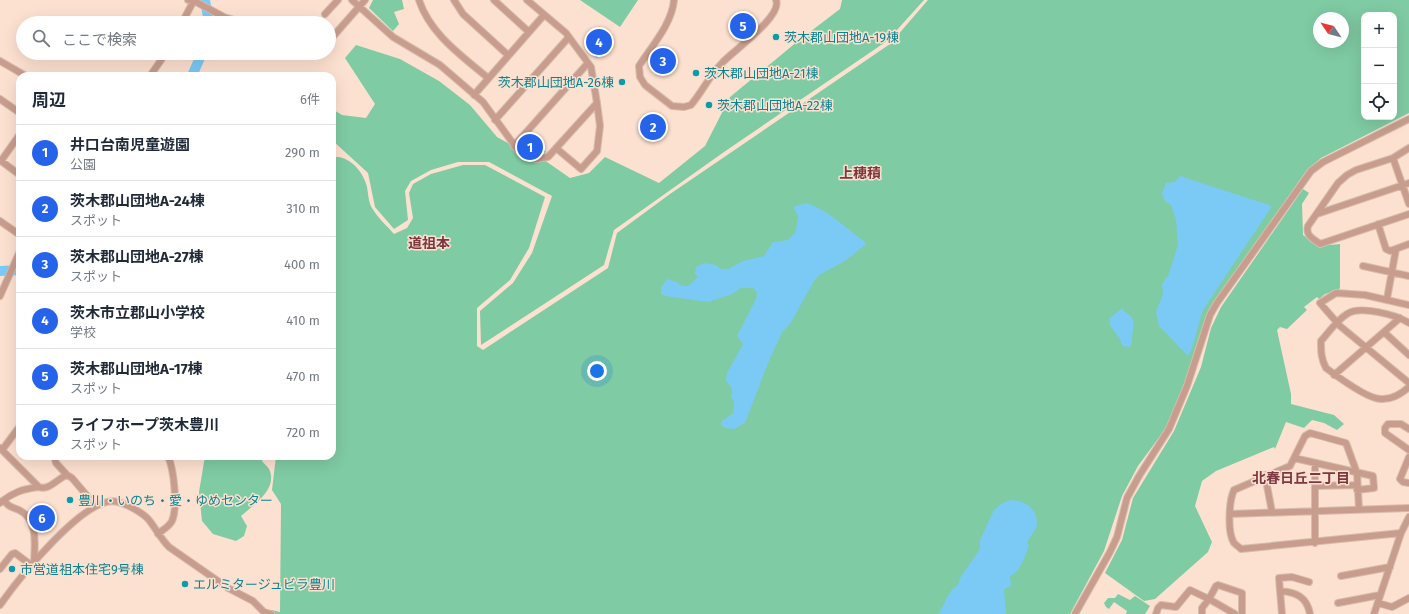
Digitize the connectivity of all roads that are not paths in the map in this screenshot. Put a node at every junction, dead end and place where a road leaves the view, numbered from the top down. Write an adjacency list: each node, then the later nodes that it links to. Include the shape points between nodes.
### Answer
1 (338, 0): 12 (street)
2 (352, 0): 11 (street)
3 (365, 0): 11 (street)
4 (419, 0): 25 (street, via 440,36)
5 (454, 0): 19 (street, via 463,14)
6 (494, 0): 16 (street)
7 (527, 0): 13 (street)
8 (674, 0): 9 (street, via 662,31 638,66 645,85 672,106 684,107 691,105 721,64 765,23 776,10)
9 (776, 0)
10 (193, 1): 14 (street); 15 (street)
11 (359, 7): 17 (street); 26 (street, via 394,37 440,65)
12 (325, 14)
13 (544, 15): 16 (street); 18 (street)
14 (186, 16)
15 (223, 16)
16 (529, 32): 19 (street)
17 (336, 33)
18 (569, 37): 22 (street); 31 (street)
19 (508, 55): 25 (street)
20 (161, 60): 24 (street)
21 (0, 61): 23 (street)
22 (588, 63): 28 (street, via 591,67); 33 (street)
23 (19, 72)
24 (153, 72)
25 (488, 78): 26 (street)
26 (474, 94): 31 (street)
27 (0, 99): 29 (street)
28 (597, 103): 34 (street); 34 (street, via 600,126 597,151 581,169)
29 (16, 110)
30 (1409, 119): 105 (street, via 1323,162 1311,171 1217,303 1210,315 1187,386 1169,429 1139,476 1128,498 1117,537)
31 (495, 120): 33 (street)
32 (16, 140): 37 (street, via 1,161)
33 (514, 146): 34 (street, via 520,153 536,159 548,157)
34 (556, 148)
35 (1409, 148): 36 (street)
36 (1393, 158): 39 (street); 41 (street, via 1346,175)
37 (16, 172)
38 (1409, 183): 39 (street)
39 (1402, 185): 40 (street); 41 (street)
40 (1409, 204)
41 (1317, 214): 44 (street, via 1308,226 1308,233 1320,244)
42 (1409, 214): 44 (street)
43 (0, 221): 45 (street)
44 (1378, 224): 47 (street, via 1386,248 1390,251)
45 (16, 232)
46 (1409, 244): 47 (street)
47 (1396, 249): 50 (street)
48 (16, 260): 52 (street)
49 (1363, 266): 50 (street)
50 (1392, 273): 51 (street); 53 (street)
51 (1409, 276)
52 (0, 296)
53 (1387, 299): 54 (street); 56 (street, via 1336,293 1320,303)
54 (1409, 304)
55 (1400, 318): 56 (street, via 1362,310 1348,313); 57 (street); 58 (street)
56 (1338, 323): 59 (street); 61 (street, via 1321,341 1322,361)
57 (1409, 323)
58 (1384, 332): 59 (street); 60 (street)
59 (1366, 346): 61 (street); 62 (street)
60 (1409, 355)
61 (1334, 375): 63 (street, via 1379,400 1394,398)
62 (1409, 383)
63 (1409, 387)
64 (1409, 429): 67 (street, via 1401,424 1388,424 1385,428 1385,434)
65 (16, 431): 66 (street)
66 (1, 449): 78 (street)
67 (1409, 450)
68 (1294, 458): 72 (street); 73 (street, via 1304,436 1310,433 1346,443); 75 (street, via 1290,466)
69 (1409, 458): 76 (street, via 1400,479)
70 (55, 460): 74 (street)
71 (170, 460): 89 (street, via 173,467 174,510 172,521)
72 (1315, 464): 73 (street); 77 (street)
73 (1357, 473): 79 (street); 79 (street, via 1374,476 1374,488)
74 (67, 475): 78 (street, via 47,487); 81 (street)
75 (1266, 475): 85 (street); 86 (street, via 1234,490)
76 (1409, 483)
77 (1315, 486): 79 (street); 84 (street)
78 (39, 487): 80 (street, via 11,493)
79 (1357, 488): 83 (street)
80 (2, 502): 91 (street, via 28,517 35,532)
81 (95, 505): 89 (street, via 110,500 118,502 148,519); 91 (street, via 58,536)
82 (1409, 508): 83 (street)
83 (1358, 509): 84 (street)
84 (1315, 511): 85 (street); 90 (street)
85 (1272, 512): 86 (street)
86 (1230, 514): 90 (street, via 1233,542 1241,549)
87 (1409, 517): 88 (street)
88 (1401, 533): 90 (street); 92 (street)
89 (158, 534): 104 (street, via 169,547 228,588 253,601)
90 (1315, 543)
91 (33, 563): 93 (street, via 15,553); 98 (street)
92 (1390, 567): 94 (street); 97 (street)
93 (0, 570)
94 (1341, 576)
95 (1309, 582): 96 (street, via 1292,577 1279,578)
96 (1280, 591): 110 (street); 111 (street, via 1300,595 1308,605)
97 (1380, 594): 101 (street); 102 (street)
98 (3, 596): 103 (street)
99 (1409, 598): 102 (street, via 1392,607)
100 (1209, 599): 106 (street, via 1190,590 1176,607 1162,605); 107 (street, via 1202,608); 108 (street); 109 (street, via 1218,585 1242,593)
101 (1338, 603)
102 (1378, 603): 112 (street)
103 (0, 605)
104 (266, 613)
105 (1075, 614)
106 (1156, 614)
107 (1202, 614)
108 (1235, 614)
109 (1242, 614)
110 (1282, 614)
111 (1310, 614)
112 (1374, 614)

